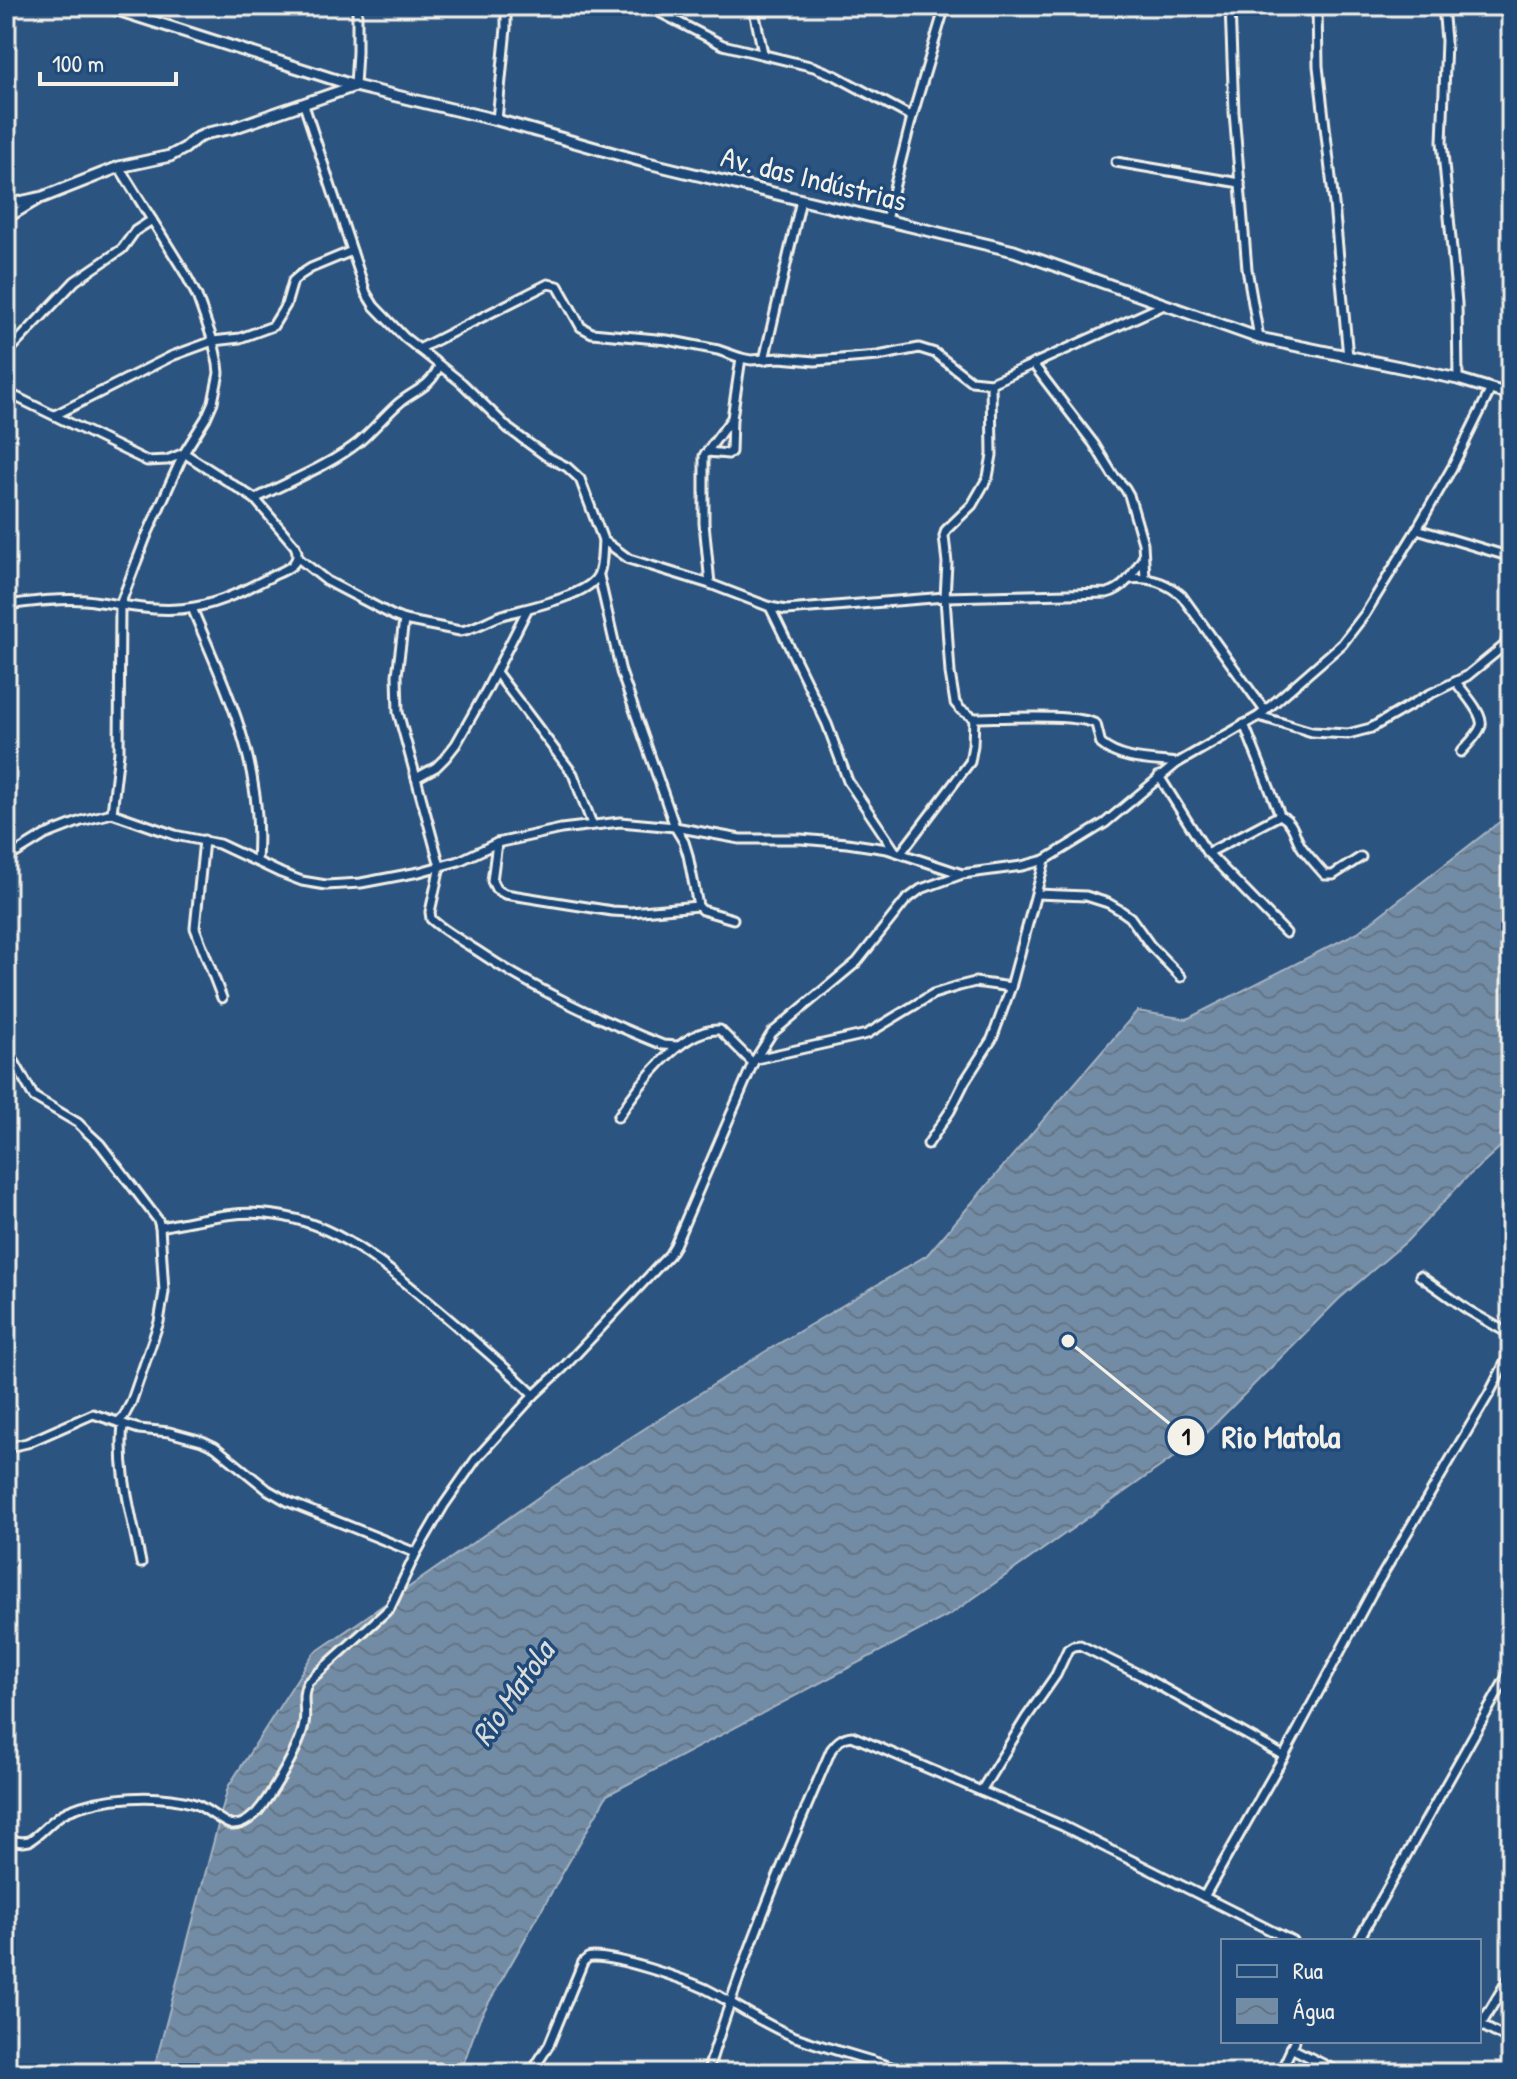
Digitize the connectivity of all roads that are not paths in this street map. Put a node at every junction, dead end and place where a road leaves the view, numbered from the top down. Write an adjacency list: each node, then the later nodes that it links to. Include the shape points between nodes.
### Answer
1 (105, 6): 11 (street, Av. das Indústrias)
2 (357, 6): 11 (street)
3 (506, 6): 14 (street)
4 (647, 6): 10 (street, via 723,45)
5 (753, 6): 10 (street)
6 (945, 6): 13 (street)
7 (1230, 6): 17 (street)
8 (1317, 6): 30 (street, via 1318,66)
9 (1443, 6): 35 (street, via 1442,142 1457,303)
10 (763, 53): 13 (street, via 836,76)
11 (355, 86): 12 (street); 14 (street, Av. das Indústrias)
12 (304, 105): 16 (street, via 208,133 170,156); 24 (street)
13 (912, 117): 23 (street)
14 (497, 120): 19 (street, Av. das Indústrias)
15 (1116, 162): 17 (street)
16 (119, 167): 18 (street); 22 (street)
17 (1240, 183): 26 (street)
18 (43, 197): 20 (street); 21 (street)
19 (801, 200): 23 (street, Av. das Indústrias); 32 (street)
20 (6, 205)
21 (6, 219)
22 (152, 220): 27 (street, via 197,296); 29 (street, via 122,249 75,281)
23 (886, 220): 25 (street, Av. das Indústrias, via 1014,251)
24 (352, 251): 27 (street, via 293,281 273,326); 28 (street, via 374,306)
25 (1164, 305): 26 (street, Av. das Indústrias); 33 (street)
26 (1259, 338): 30 (street, Av. das Indústrias)
27 (213, 341): 40 (street); 42 (street, via 219,373 213,402)
28 (419, 349): 31 (street, via 553,283 586,331 667,340); 34 (street)
29 (6, 354)
30 (1348, 357): 35 (street, Av. das Indústrias)
31 (741, 358): 32 (street); 41 (street)
32 (764, 360): 36 (street, via 831,360 919,348 935,353 971,381)
33 (1033, 364): 36 (street); 49 (street, via 1125,488)
34 (439, 366): 44 (street, via 429,384 400,402 360,441); 46 (street, via 509,429 580,479)
35 (1458, 379): 37 (street, Av. das Indústrias)
36 (991, 383): 54 (street, via 988,477 972,505 944,533)
37 (1491, 389): 39 (street, Av. das Indústrias); 45 (street)
38 (6, 392): 40 (street)
39 (1511, 395)
40 (55, 415): 42 (street, via 147,461)
41 (732, 418): 43 (street); 43 (street, via 731,452)
42 (184, 453): 44 (street); 56 (street)
43 (705, 454): 53 (street)
44 (255, 499): 48 (street, via 295,546)
45 (1417, 529): 47 (street); 65 (street, via 1342,644)
46 (603, 540): 50 (street); 53 (street, via 629,559)
47 (1511, 557)
48 (298, 558): 58 (street, via 238,593); 60 (street, via 327,581)
49 (1143, 558): 51 (street); 52 (street)
50 (599, 576): 59 (street); 75 (street, via 621,672)
51 (1145, 578): 52 (street); 65 (street, via 1182,596)
52 (1130, 579): 54 (street, via 1107,593)
53 (710, 584): 57 (street)
54 (945, 597): 57 (street); 66 (street, via 955,703)
55 (6, 605): 56 (street, via 72,600)
56 (120, 605): 58 (street); 72 (street, via 119,752)
57 (770, 607): 78 (street, via 827,724 848,781)
58 (192, 608): 83 (street, via 246,744 257,797)
59 (528, 610): 60 (street, via 460,631); 63 (street)
60 (404, 620): 71 (street, via 398,712)
61 (1511, 622): 62 (street)
62 (1508, 644): 64 (street)
63 (496, 672): 71 (street, via 456,744 436,767); 74 (street, via 573,774)
64 (1456, 682): 65 (street, via 1371,728 1348,734 1312,732); 68 (street, via 1482,723)
65 (1262, 714): 67 (street)
66 (974, 718): 69 (street, via 1087,720 1096,724 1108,750); 78 (street, via 971,760)
67 (1244, 724): 69 (street); 73 (street)
68 (1461, 752)
69 (1177, 763): 70 (street)
70 (1159, 776): 79 (street); 82 (street, via 1105,823)
71 (416, 778): 84 (street)
72 (112, 813): 76 (street); 81 (street, via 45,835)
73 (1280, 815): 79 (street); 80 (street, via 1325,875)
74 (592, 824): 75 (street); 77 (street)
75 (675, 827): 78 (street, via 740,839 801,839); 87 (street, via 688,855)
76 (204, 840): 83 (street); 92 (street, via 195,928)
77 (497, 843): 84 (street); 87 (street, via 492,881 505,894 621,912)
78 (898, 852): 85 (street)
79 (1208, 853): 89 (street)
80 (1361, 857)
81 (6, 859)
82 (1045, 860): 85 (street); 86 (street)
83 (257, 861): 84 (street, via 302,881 326,885)
84 (440, 866): 94 (street, via 431,919 555,998 663,1045)
85 (962, 874): 95 (street, via 906,900 857,962 772,1033)
86 (1037, 894): 90 (street, via 1086,896 1120,910); 91 (street)
87 (698, 906): 88 (street)
88 (733, 919)
89 (1286, 933)
90 (1181, 977)
91 (1011, 987): 95 (street, via 975,982 959,986 933,994 867,1034); 97 (street, via 988,1047)
92 (222, 998)
93 (6, 1033): 98 (street, via 11,1056 34,1097 78,1123 100,1144)
94 (678, 1046): 95 (street, via 720,1030); 96 (street)
95 (754, 1061): 102 (street, via 669,1255)
96 (618, 1117)
97 (928, 1144)
98 (160, 1227): 102 (street, via 252,1213 314,1225 383,1264); 103 (street, via 164,1292 159,1322)
99 (1420, 1276): 100 (street)
100 (1511, 1335)
101 (1511, 1351): 108 (street)
102 (534, 1395): 105 (street, via 476,1459)
103 (120, 1423): 104 (street, via 93,1414); 105 (street, via 202,1441 289,1502); 106 (street, via 122,1464)
104 (6, 1448)
105 (416, 1553): 110 (street, via 390,1608 308,1682 304,1729 293,1753 261,1808 241,1824 226,1823 195,1804 139,1797 68,1811 29,1841)
106 (141, 1563)
107 (1510, 1672): 113 (street)
108 (1284, 1756): 109 (street, via 1076,1645 1068,1649); 111 (street)
109 (981, 1791): 111 (street); 115 (street, via 852,1736 838,1741 797,1828)
110 (6, 1840)
111 (1204, 1897): 112 (street)
112 (1288, 1939)
113 (1359, 1939)
114 (1511, 1974): 116 (street)
115 (729, 2001): 120 (street, via 792,2036); 121 (street, via 624,1962 588,1958); 122 (street)
116 (1481, 2023)
117 (1481, 2026): 118 (street)
118 (1511, 2041)
119 (1293, 2045): 125 (street); 126 (street)
120 (872, 2061): 123 (street); 124 (street)
121 (531, 2073)
122 (707, 2073)
123 (867, 2073)
124 (910, 2073)
125 (1280, 2073)
126 (1341, 2073)

